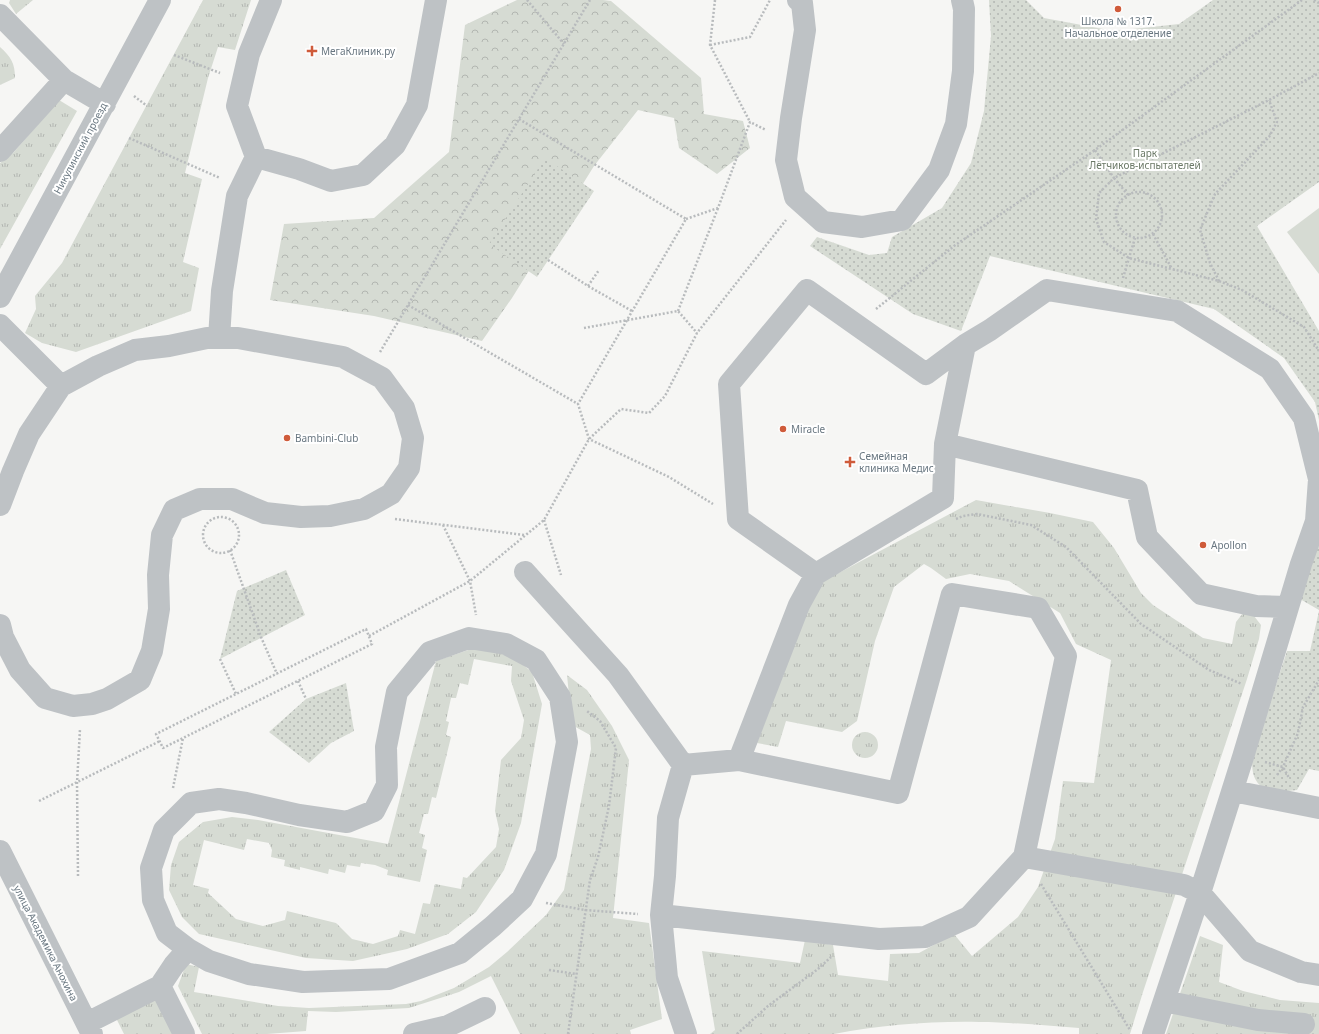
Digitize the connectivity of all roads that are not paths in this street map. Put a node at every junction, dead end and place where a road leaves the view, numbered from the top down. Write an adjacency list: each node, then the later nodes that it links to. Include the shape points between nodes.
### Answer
1 (3, 0): 7 (street)
2 (160, 0): 10 (street, Никулинский проезд)
3 (271, 0): 12 (street, via 248,54 237,106)
4 (436, 0): 12 (street, via 417,105 395,145 363,175 331,181 299,168)
5 (798, 0): 6 (street, via 802,3 805,30 786,160 795,197 823,222 862,227 902,220 939,170 956,124 963,71)
6 (962, 0)
7 (0, 6)
8 (0, 15): 9 (street)
9 (64, 80): 10 (street); 11 (street)
10 (104, 104): 13 (street, Никулинский проезд)
11 (0, 151)
12 (256, 157): 15 (street, via 237,196 222,291)
13 (0, 297)
14 (0, 325): 17 (street)
15 (219, 338): 17 (street, via 135,350); 23 (street, via 238,338 343,357 382,378 404,408 413,438 409,468 392,494 364,509 330,516 301,518 265,513 232,499 200,499 174,510 162,535 158,575 159,608 152,651 140,680 92,704 73,706 45,698 20,670 3,637)
16 (965, 345): 18 (street); 21 (street, via 926,374 807,290 729,384 738,519); 22 (street, via 1047,290 1177,311 1270,369 1304,418 1319,479 1316,521)
17 (61, 386): 19 (street, via 29,434)
18 (945, 444): 21 (street, via 942,498); 22 (street, via 1137,490 1147,537 1201,594 1256,606)
19 (0, 506)
20 (525, 572): 25 (street, via 618,675)
21 (816, 574): 24 (street, via 799,605)
22 (1288, 607): 26 (street)
23 (0, 625)
24 (739, 760): 25 (street); 29 (street, via 898,793 952,594 1038,608 1066,656)
25 (684, 765): 31 (street, via 668,818)
26 (1233, 791): 27 (street); 30 (street)
27 (1319, 808)
28 (0, 851): 38 (street, улица Академика Анохина)
29 (1024, 857): 30 (street, via 1184,885); 31 (street, via 969,917 925,937 879,940)
30 (1200, 893): 33 (street, via 1250,952 1302,972); 35 (street)
31 (661, 915): 41 (street, via 667,978)
32 (188, 949): 32 (street, via 208,961 249,974 303,982 389,980 460,953 494,926 522,899 546,854 567,742 560,697 536,660 506,644 469,638 430,652 397,692 386,747 387,785 374,811 347,822 219,799 191,803 164,830 151,868 153,900 167,932); 34 (street)
33 (1319, 975)
34 (160, 986): 38 (street); 39 (street)
35 (1164, 1001): 37 (street, via 1258,1020); 42 (street)
36 (484, 1008): 40 (street, via 448,1026)
37 (1304, 1024)
38 (90, 1029)
39 (184, 1034)
40 (414, 1034)
41 (686, 1034)
42 (1153, 1034)

